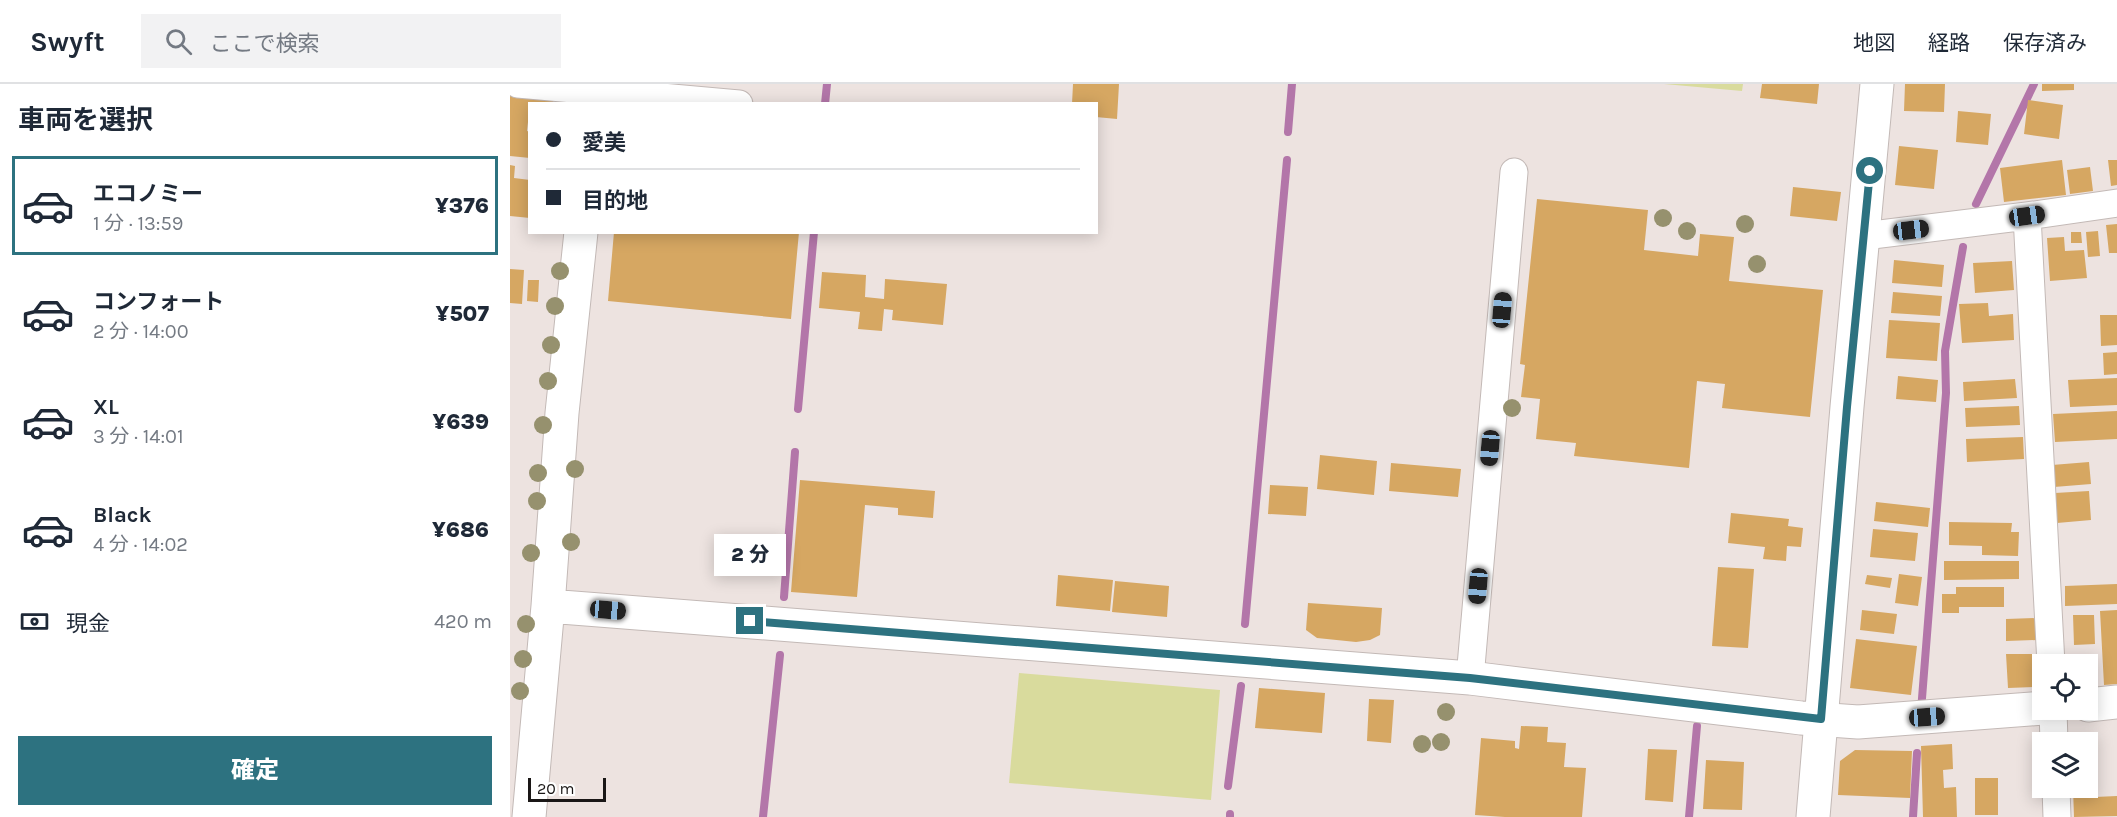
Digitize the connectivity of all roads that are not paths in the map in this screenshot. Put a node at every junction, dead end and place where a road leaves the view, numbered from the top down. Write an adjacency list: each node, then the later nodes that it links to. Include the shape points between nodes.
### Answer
1 (518, 84): 3 (street)
2 (1877, 84): 9 (street)
3 (596, 93): 4 (street)
4 (713, 102)
5 (1514, 172): 12 (street)
6 (2117, 203): 7 (street)
7 (2027, 216): 9 (street); 11 (street)
8 (581, 234): 10 (street, via 562,412)
9 (1864, 236): 16 (street)
10 (548, 606): 12 (street); 18 (street)
11 (2050, 654)
12 (1470, 678): 16 (street)
13 (2117, 702): 14 (street)
14 (2098, 704)
15 (2032, 709): 16 (street, via 1858,722)
16 (1821, 719): 19 (street)
17 (2056, 798): 20 (street)
18 (529, 817)
19 (1814, 817)
20 (2057, 817)

